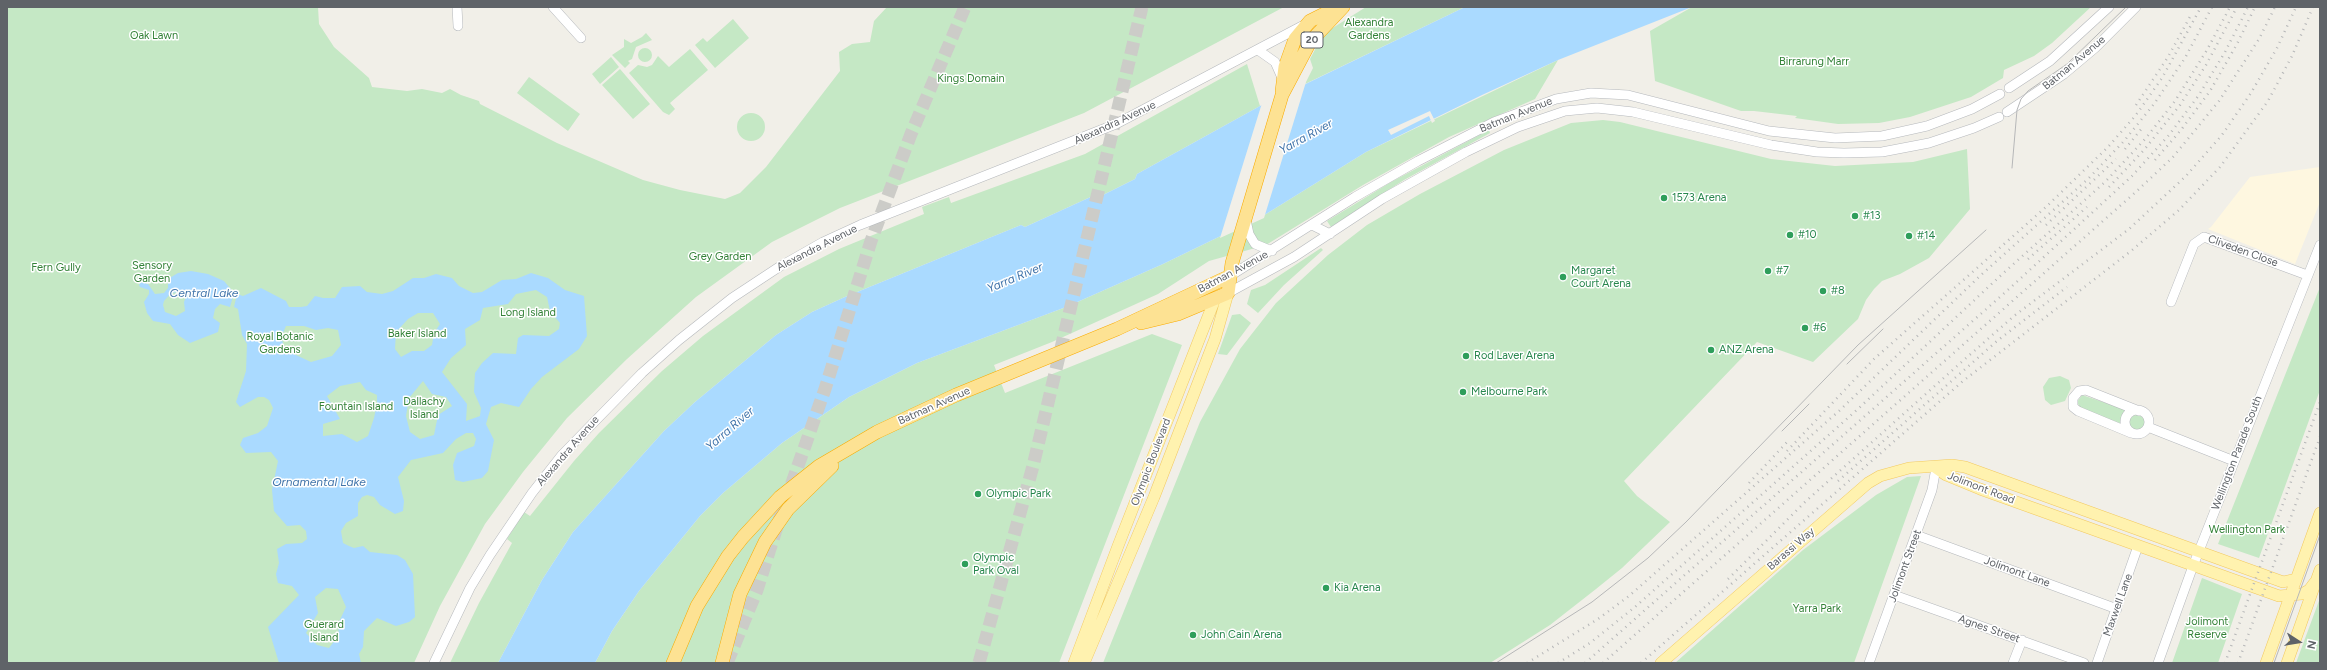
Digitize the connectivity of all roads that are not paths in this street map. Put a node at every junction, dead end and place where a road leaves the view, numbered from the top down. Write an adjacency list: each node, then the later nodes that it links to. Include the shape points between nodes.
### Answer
1 (457, 7): 8 (street)
2 (553, 7): 9 (street)
3 (1338, 7): 7 (highway, Alexandra Avenue / 20)
4 (1343, 7): 11 (highway, Olympic Boulevard / 20, via 1310,42)
5 (2109, 7): 12 (street, Batman Avenue, via 2050,61)
6 (2136, 7): 17 (street, Batman Avenue, via 2064,74 2003,115)
7 (1316, 17): 10 (street, Alexandra Avenue); 11 (highway, Olympic Boulevard / 20, via 1304,27 1293,42)
8 (458, 26)
9 (581, 38)
10 (1258, 50): 11 (street, via 1275,62); 55 (street, Alexandra Avenue, via 1116,124 823,242 732,298 684,335 642,373 561,456 532,493 490,555 470,588)
11 (1284, 85): 20 (highway, Olympic Boulevard / 20, via 1245,217)
12 (2009, 88)
13 (1614, 94): 15 (street); 16 (street, Batman Avenue, via 1643,97 1769,131 1820,138 1898,133); 18 (street, Batman Avenue, via 1556,99 1494,122 1418,162)
14 (2000, 94): 16 (street, Batman Avenue)
15 (1613, 108): 17 (street, Batman Avenue, via 1771,145 1844,154 1897,150 1929,143); 19 (street, Batman Avenue, via 1565,111 1518,127 1466,152 1382,199)
16 (1972, 110): 17 (street)
17 (1974, 128)
18 (1312, 224): 19 (street); 22 (street, Batman Avenue)
19 (1330, 234): 25 (street, Batman Avenue)
20 (1244, 237): 22 (street); 24 (highway, Olympic Boulevard / 20)
21 (2320, 245): 23 (street, Wellington Parade South)
22 (1272, 251): 24 (street, Batman Avenue)
23 (2307, 275): 27 (street, Cliveden Close, via 2204,237 2194,244); 35 (street, Wellington Parade South)
24 (1227, 277): 25 (highway, Olympic Boulevard / 20); 26 (highway, Olympic Boulevard / 20); 28 (highway, Batman Avenue)
25 (1228, 293): 26 (highway, Batman Avenue); 29 (main road, Olympic Boulevard / 20, via 1224,313)
26 (1215, 299): 28 (highway, Batman Avenue, via 1178,314); 30 (main road, Olympic Boulevard / 20)
27 (2171, 302)
28 (1118, 329): 34 (highway, Batman Avenue, via 956,395)
29 (1204, 366): 30 (main road); 40 (main road, Olympic Boulevard / 20)
30 (1188, 367): 39 (main road, Olympic Boulevard / 20)
31 (2139, 411): 32 (street, via 2147,417); 33 (street, via 2131,412 2125,419 2126,427); 33 (street, via 2086,390 2077,392 2073,398 2073,407 2078,411)
32 (2148, 427): 33 (street, via 2141,434); 35 (street)
33 (2131, 433)
34 (862, 441): 56 (highway, via 802,478 743,536 713,578 697,606); 57 (highway, via 802,494 765,542 740,594)
35 (2234, 461): 46 (street, Wellington Parade South)
36 (1936, 468): 37 (main road, Jolimont Road, via 1961,466); 38 (main road, Jolimont Road, via 1962,482); 42 (street, Jolimont Street, via 1932,490); 60 (main road, Barassi Way, via 1901,469 1880,476 1868,484)
37 (2018, 487): 38 (main road); 46 (main road, Jolimont Road)
38 (2013, 501): 44 (main road, Jolimont Road)
39 (1134, 506): 40 (main road, via 1140,513); 43 (main road, Olympic Boulevard / 20)
40 (1148, 513): 45 (main road, Olympic Boulevard / 20)
41 (2320, 513): 49 (main road)
42 (1916, 535): 51 (street, Jolimont Street); 53 (street, Jolimont Lane)
43 (1118, 546): 45 (main road); 58 (main road, Olympic Boulevard / 20)
44 (2138, 546): 47 (main road, Jolimont Road); 53 (street, Maxwell Lane)
45 (1131, 551): 59 (main road, Olympic Boulevard / 20)
46 (2199, 552): 47 (street, Wellington Parade South); 49 (main road, Jolimont Road, via 2284,582)
47 (2193, 566): 52 (main road, Jolimont Road, via 2279,596); 65 (street, Wellington Parade South)
48 (2320, 570): 50 (main road)
49 (2296, 579): 52 (main road)
50 (2316, 582): 52 (main road, Jolimont Road, via 2306,593); 67 (main road)
51 (1894, 595): 54 (street, Agnes Street); 61 (street, Jolimont Street)
52 (2289, 597): 66 (main road)
53 (2117, 609): 64 (street, Maxwell Lane)
54 (2022, 640): 62 (street); 63 (street, Agnes Street)
55 (434, 663)
56 (673, 663)
57 (722, 663)
58 (1074, 663)
59 (1084, 663)
60 (1661, 663)
61 (1870, 663)
62 (2013, 663)
63 (2084, 663)
64 (2097, 663)
65 (2158, 663)
66 (2266, 663)
67 (2287, 663)

